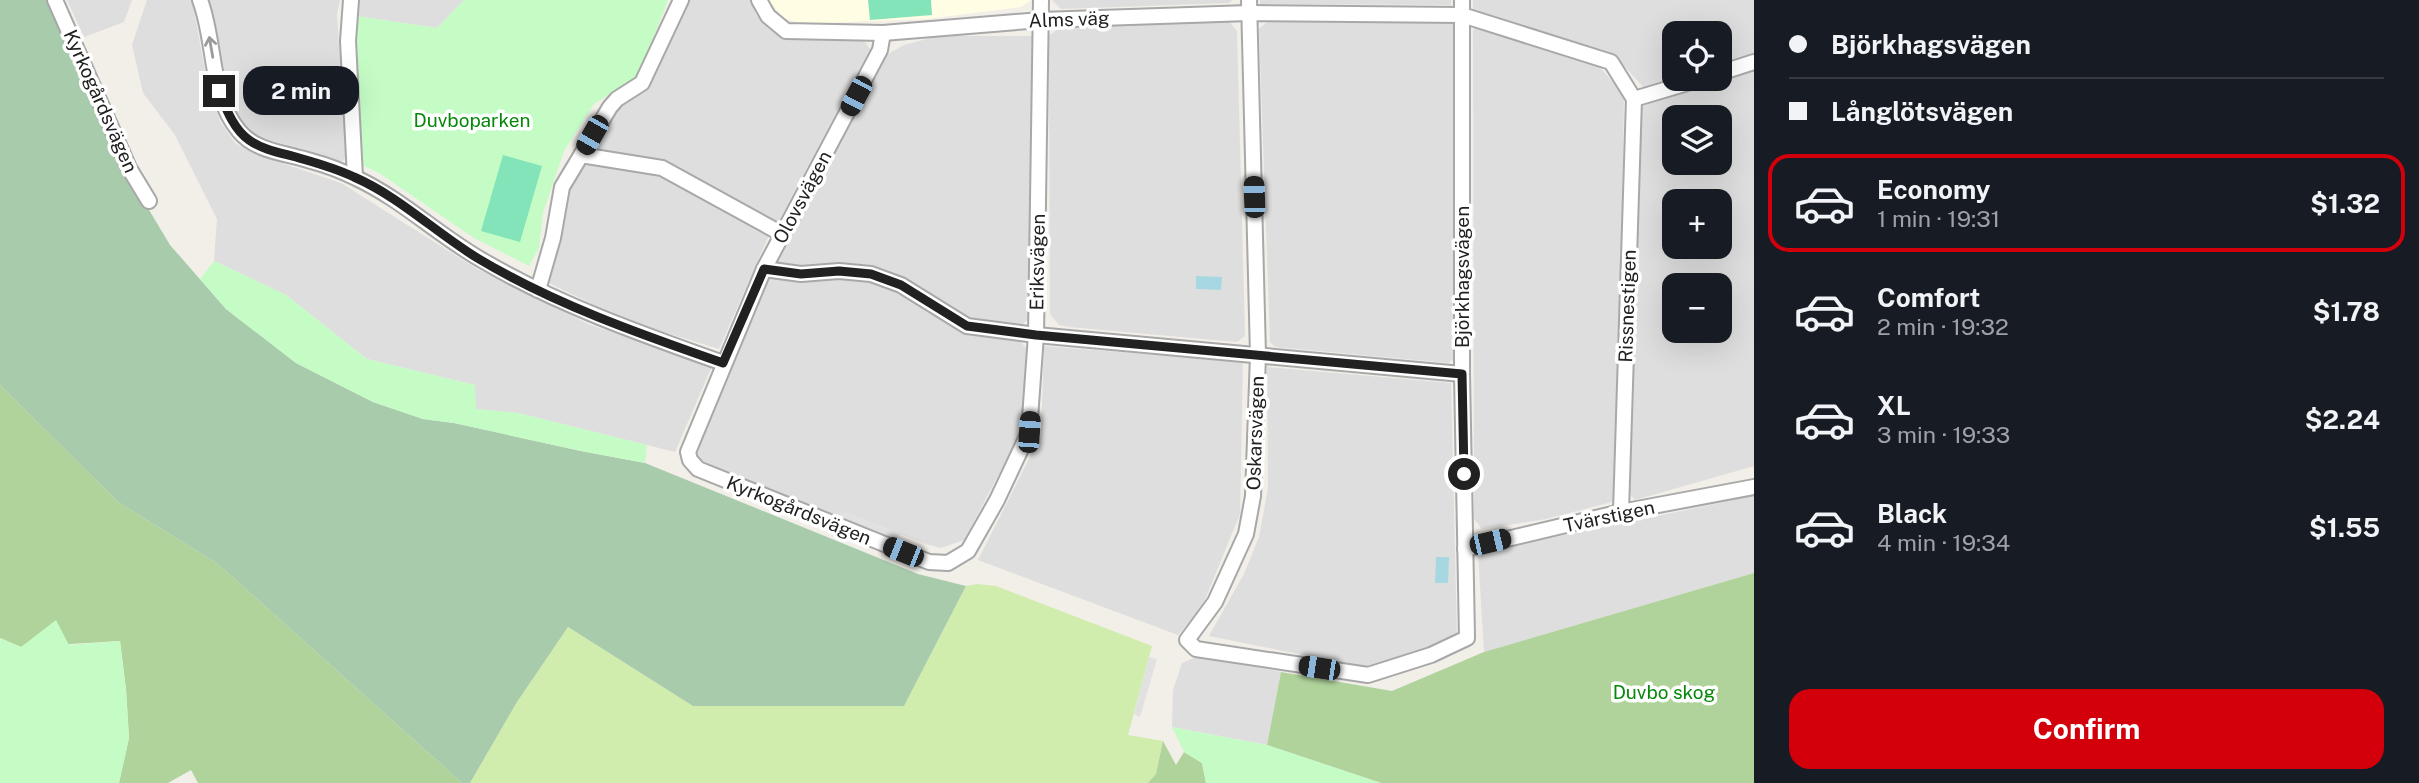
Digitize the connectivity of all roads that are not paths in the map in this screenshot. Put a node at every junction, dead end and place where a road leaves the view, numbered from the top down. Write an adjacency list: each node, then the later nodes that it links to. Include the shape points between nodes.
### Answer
1 (55, 0): 17 (street, Kyrkogårdsvägen, via 129,168)
2 (200, 0): 16 (street, one-way to 2, via 258,146 237,129 219,91)
3 (351, 0): 16 (street, via 348,41)
4 (681, 0): 15 (street, via 642,83 610,107)
5 (759, 0): 10 (street, Alms väg, via 768,16 786,31)
6 (1041, 0): 9 (street, Eriksvägen)
7 (1249, 7): 8 (street, Alms väg); 9 (street, Alms väg); 22 (street, Oskarsvägen)
8 (1462, 7): 14 (street, Alms väg, via 1611,62); 24 (street, Björkhagsvägen)
9 (1041, 20): 10 (street, Alms väg); 21 (street, Eriksvägen)
10 (883, 33): 18 (street, Olovsvägen, via 880,50)
11 (1754, 62): 12 (street)
12 (1732, 69)
13 (1662, 91): 14 (street)
14 (1634, 99): 27 (street, Rissnestigen)
15 (580, 155): 18 (street, via 662,168); 20 (street, via 562,187)
16 (355, 177): 20 (street, via 478,258)
17 (149, 201)
18 (782, 234): 19 (street, Olovsvägen)
19 (764, 269): 21 (street, via 871,274 901,285 967,326); 23 (street, Olovsvägen)
20 (538, 290): 23 (street)
21 (1036, 335): 22 (street); 29 (street, Eriksvägen, via 1029,432)
22 (1258, 355): 24 (street); 30 (street, Oskarsvägen, via 1254,496 1247,534 1215,602 1187,640 1196,649 1368,675)
23 (723, 363): 25 (street, Olovsvägen)
24 (1462, 374): 28 (street, Björkhagsvägen)
25 (693, 442): 29 (street, Kyrkogårdsvägen, via 688,452 698,469 929,562 948,564)
26 (1754, 487): 27 (street, Tvärstigen)
27 (1621, 512): 28 (street, Tvärstigen)
28 (1465, 548): 30 (street, Björkhagsvägen)
29 (968, 551)
30 (1467, 638)

